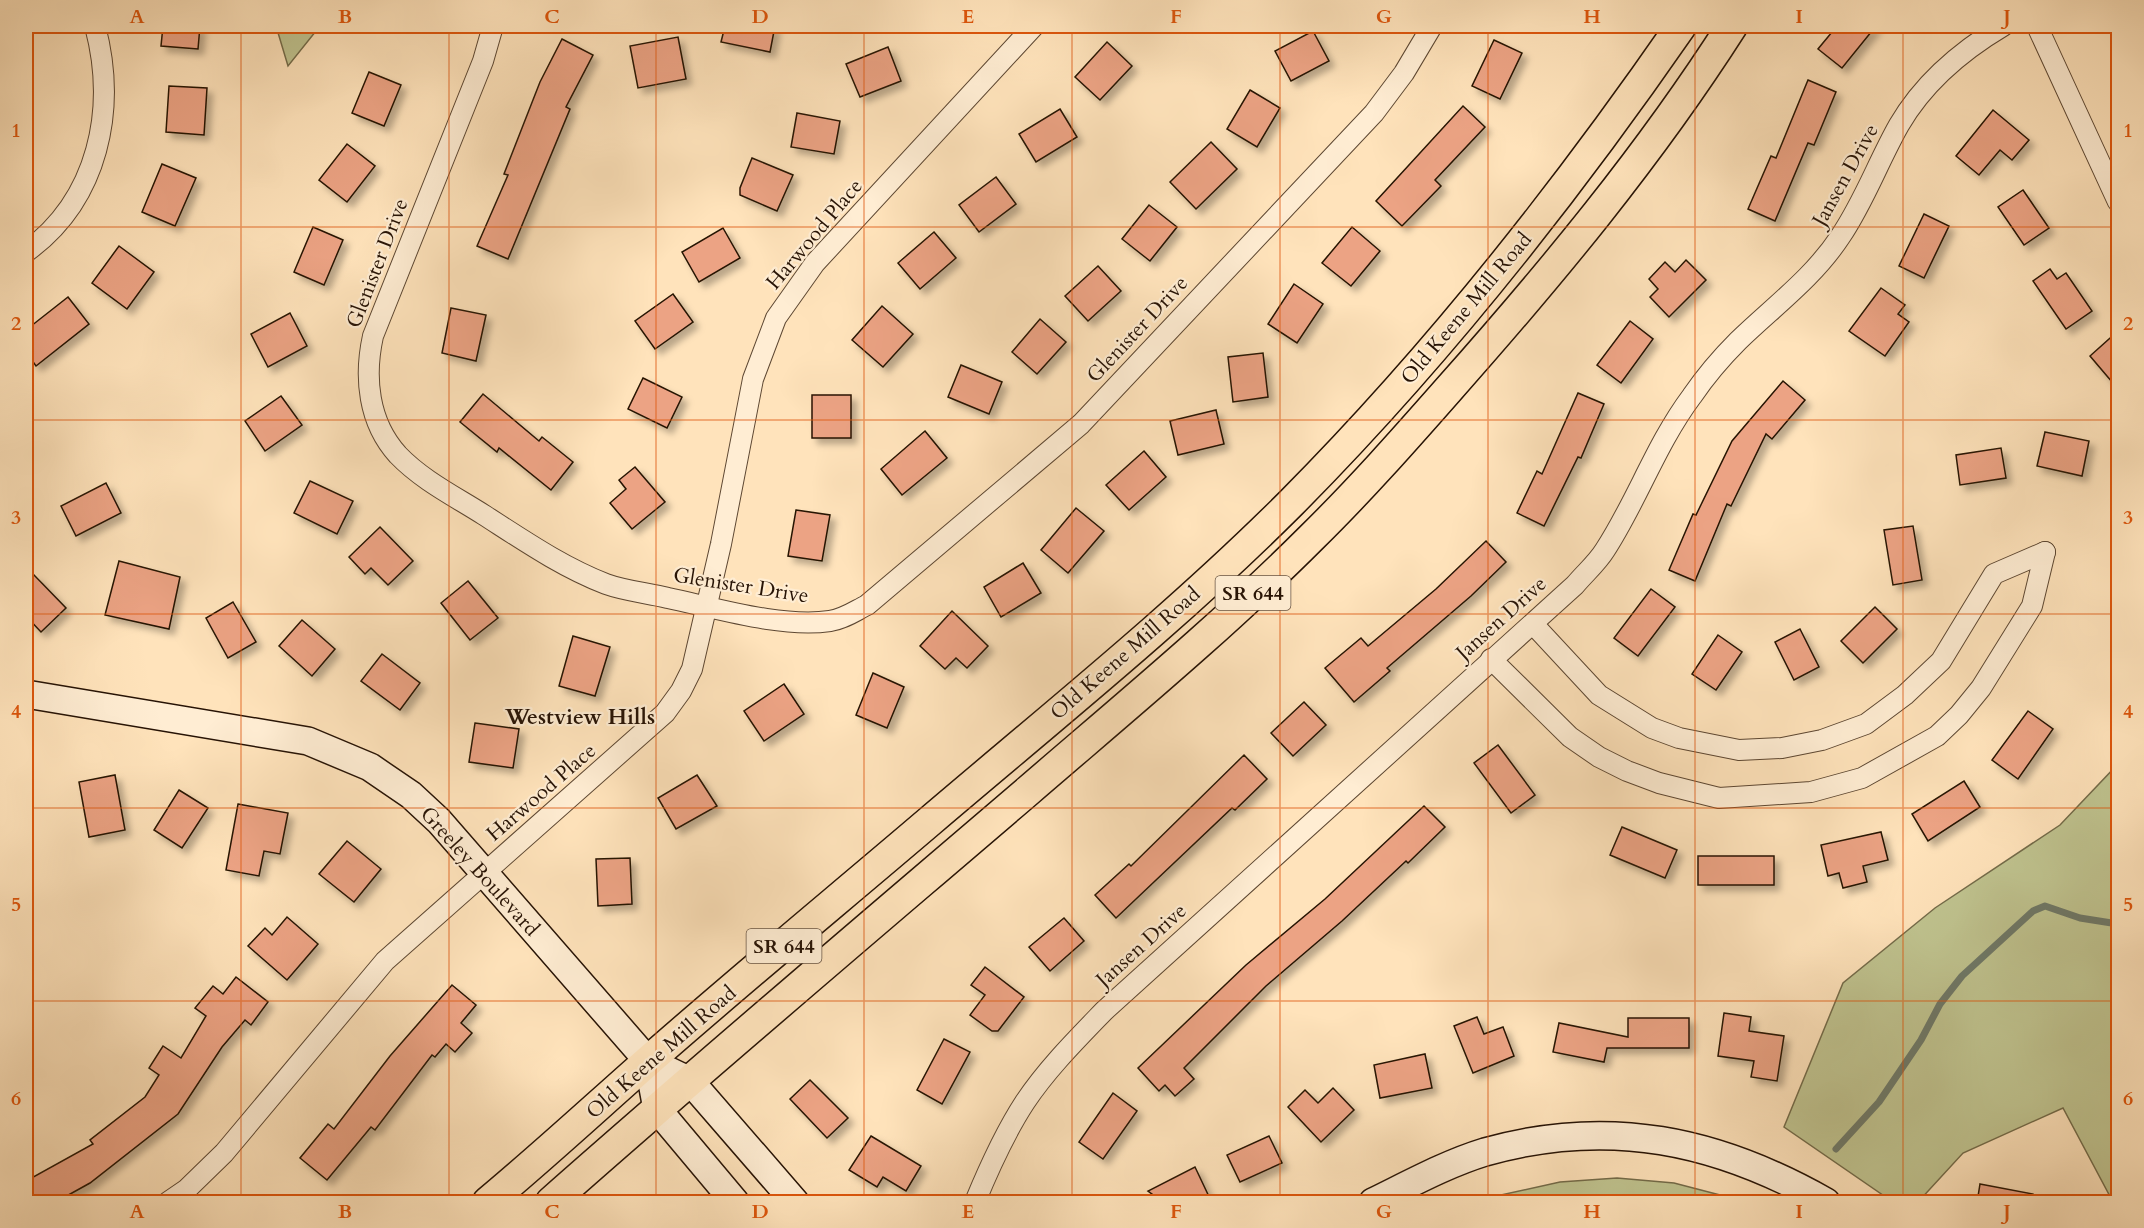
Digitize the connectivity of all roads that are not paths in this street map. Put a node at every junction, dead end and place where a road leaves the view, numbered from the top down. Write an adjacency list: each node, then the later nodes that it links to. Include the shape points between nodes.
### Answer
1 (95, 26): 10 (street, via 105,92 95,159 65,214)
2 (493, 26): 11 (street, Glenister Drive, via 483,61 373,336 366,364 368,390 378,424 397,454 423,477 562,564 608,585)
3 (1034, 26): 11 (street, Harwood Place, via 814,263 776,318 753,379)
4 (1432, 26): 11 (street, Glenister Drive, via 1374,113 1081,424 867,605 830,621 804,622)
5 (1681, 26): 16 (main road, Old Keene Mill Road / SR 644, via 1606,134 1484,291 1291,502 1129,651)
6 (1732, 26): 17 (main road, Old Keene Mill Road / SR 644, via 1573,246 1388,459 1311,539 1148,687)
7 (2003, 26): 12 (street, Jansen Drive, via 1967,47 1916,101 1899,125 1839,240 1804,280 1737,342 1692,396 1659,447 1603,553)
8 (2037, 26): 9 (street)
9 (2118, 202)
10 (26, 252)
11 (707, 606): 15 (street, Harwood Place, via 692,669 665,713)
12 (1533, 624): 13 (street, Jansen Drive); 13 (street, via 1599,694 1652,728 1679,738 1739,750 1782,748 1822,740 1866,724 1941,661 1994,574 2045,552 2032,606 1959,716 1937,736 1862,778 1812,792 1719,798 1627,771 1570,737)
13 (1491, 659): 24 (street, Jansen Drive, via 1104,1011 1062,1054 1025,1102 996,1153)
14 (26, 694): 15 (street, Greeley Boulevard, via 271,734 331,749 370,767 411,795)
15 (484, 872): 16 (street, Greeley Boulevard); 19 (street, Harwood Place, via 385,961 224,1153)
16 (648, 1061): 17 (street, Greeley Boulevard); 18 (street); 20 (main road, Old Keene Mill Road / SR 644)
17 (690, 1081): 18 (main road, Old Keene Mill Road / SR 644); 23 (street, Greeley Boulevard)
18 (657, 1108): 21 (main road, Old Keene Mill Road / SR 644); 22 (street)
19 (168, 1203)
20 (488, 1203)
21 (552, 1203)
22 (735, 1203)
23 (795, 1203)
24 (975, 1203)
25 (1373, 1203): 26 (street, via 1440,1169 1485,1152 1541,1141 1607,1135 1662,1140 1728,1156 1782,1177)
26 (1826, 1203)

